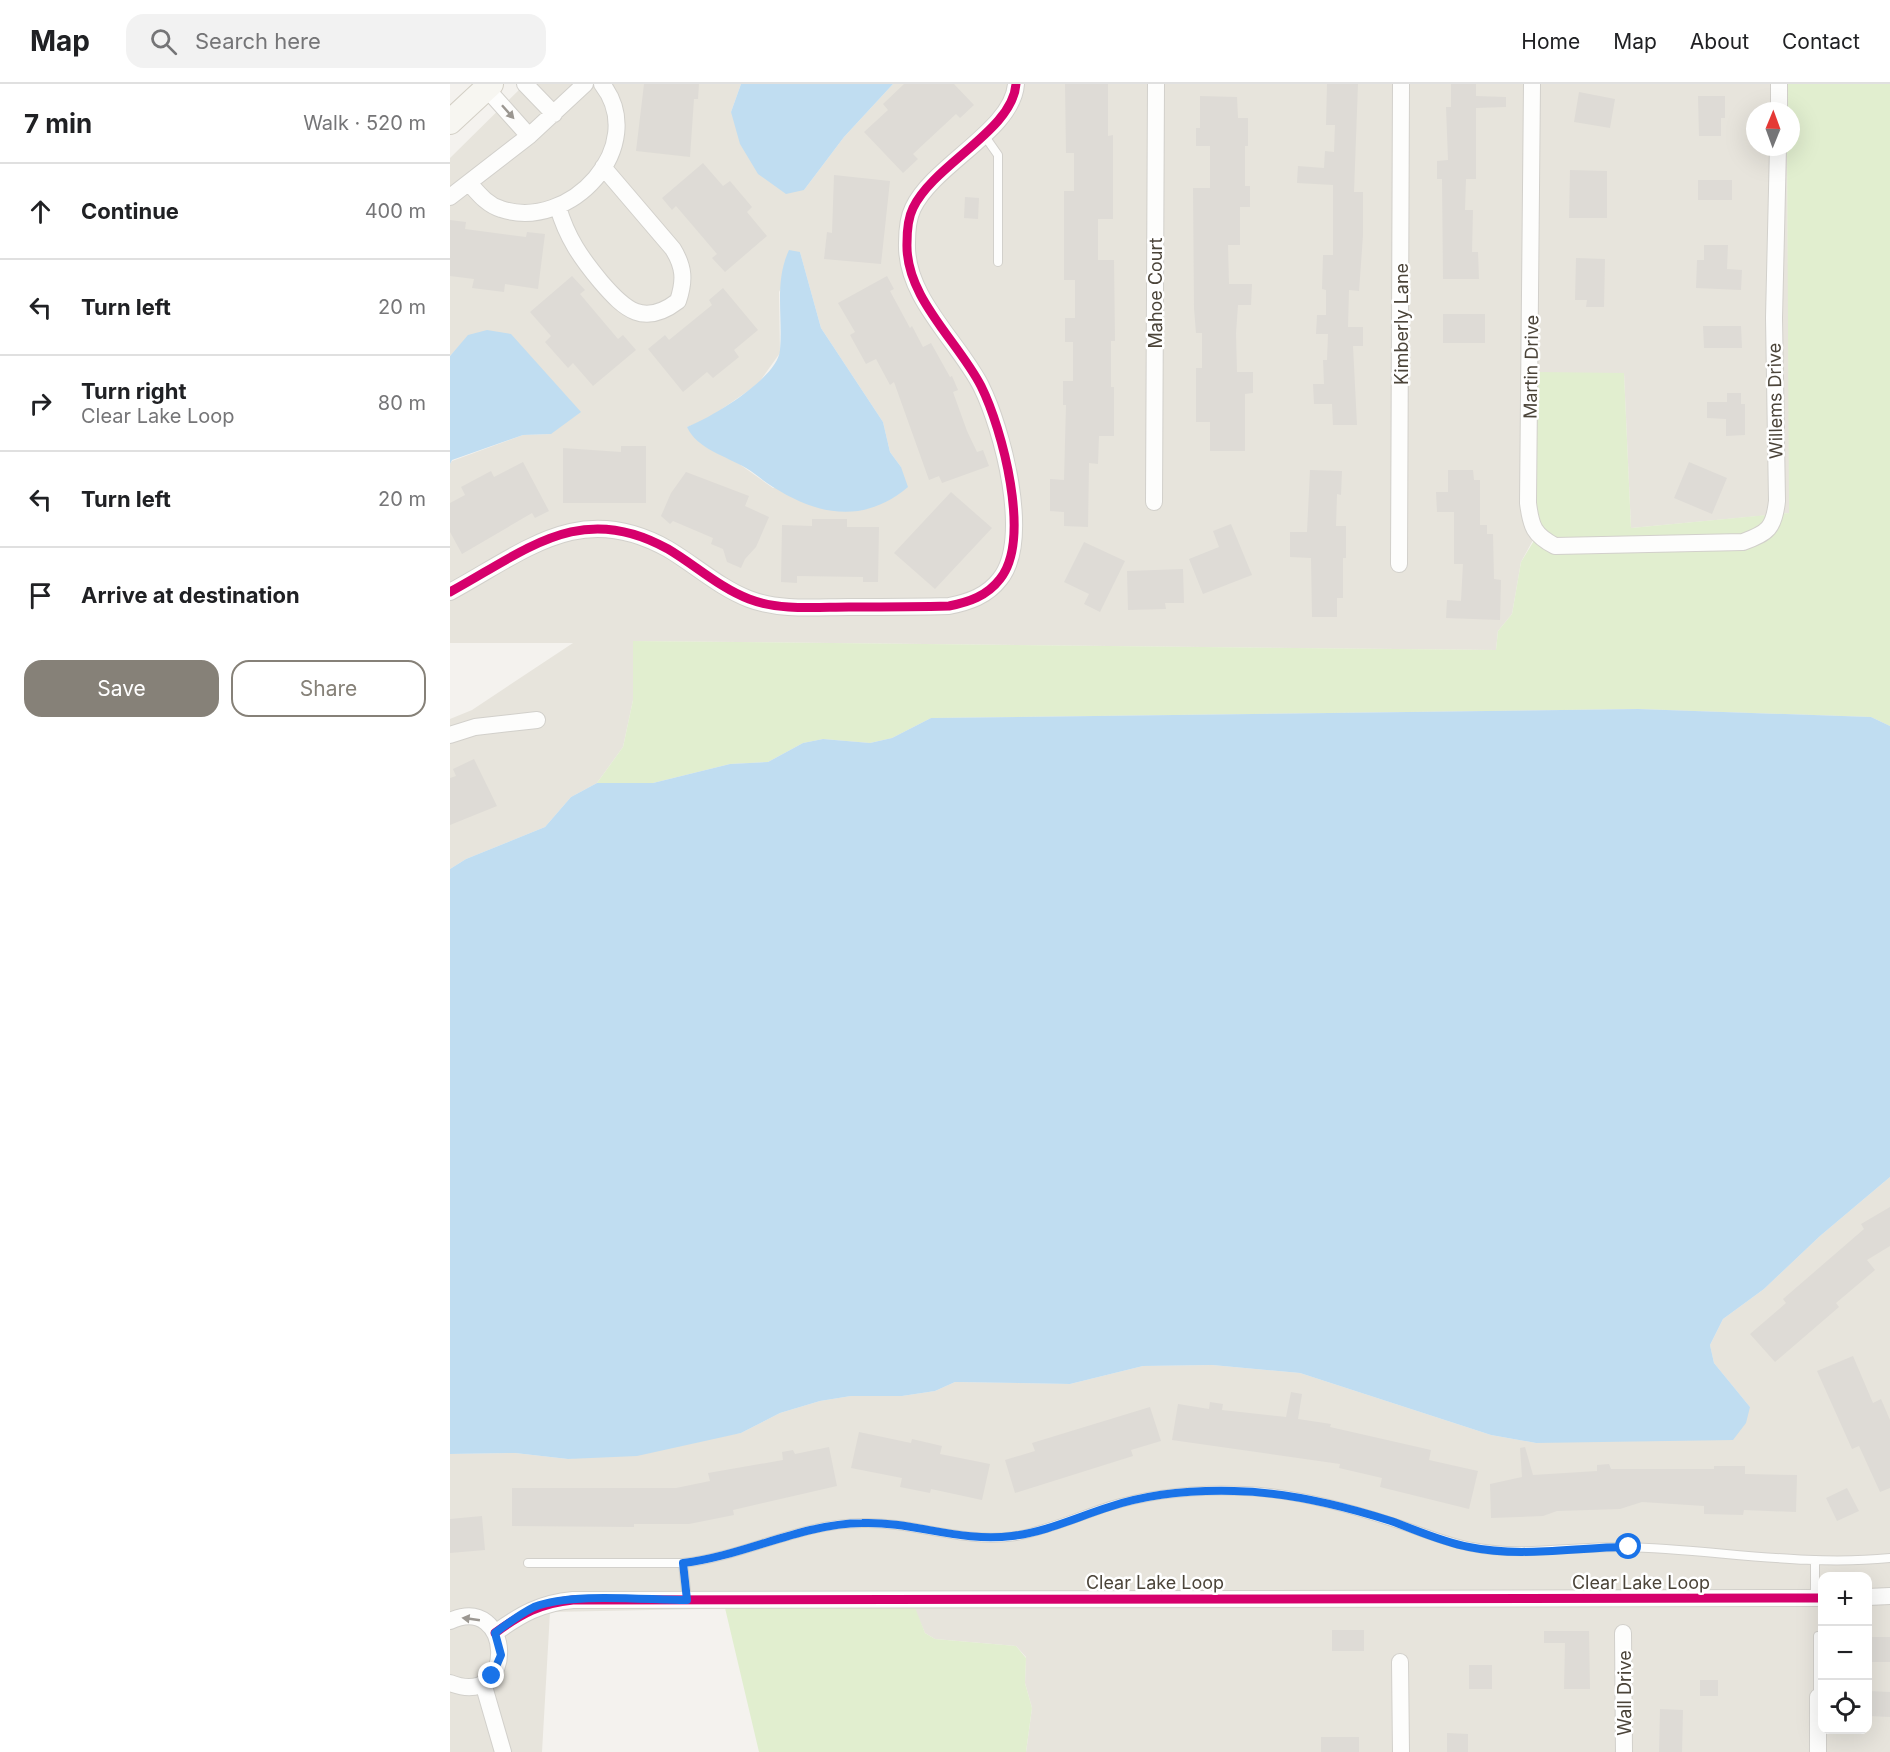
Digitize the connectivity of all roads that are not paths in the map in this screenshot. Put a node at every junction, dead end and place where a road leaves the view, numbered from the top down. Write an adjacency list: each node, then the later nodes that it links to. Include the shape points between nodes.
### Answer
1 (525, 84): 11 (street)
2 (585, 84): 11 (street)
3 (602, 84): 16 (street, via 613,101 617,125 615,144)
4 (1016, 84): 13 (street, via 1010,107)
5 (1156, 84): 21 (street, Mahoe Court)
6 (1401, 84): 23 (street, Kimberly Lane)
7 (1532, 84): 22 (street, Martin Drive, via 1530,520 1538,537 1555,546)
8 (1779, 84): 10 (street)
9 (488, 85): 12 (main road); 14 (street, one-way to 14)
10 (1779, 102)
11 (554, 114): 14 (street)
12 (450, 122)
13 (983, 134): 20 (lane, via 998,155); 24 (street, via 924,192 913,208 907,245 915,283 974,373 1006,454 1013,538 1001,578 987,593 950,606 808,608 769,604 731,590 636,533 597,527 555,535)
14 (529, 136): 17 (street)
15 (1778, 156): 22 (street, Willems Drive, via 1775,520 1763,535 1743,542)
16 (603, 167): 19 (street, via 584,190); 19 (street, via 681,262 684,275 678,301 654,314 628,309 578,255)
17 (469, 183): 18 (street); 19 (street, via 500,209 532,213)
18 (450, 197)
19 (558, 207)
20 (998, 262)
21 (1154, 502)
22 (1647, 545)
23 (1399, 564)
24 (450, 592)
25 (537, 720): 26 (street, via 475,727)
26 (450, 735)
27 (1890, 1558): 28 (lane)
28 (1815, 1560): 30 (lane, via 1629,1547 1493,1551 1306,1498 1212,1491 1127,1502 1013,1536 966,1536 862,1522 802,1532 715,1559); 31 (lane)
29 (528, 1563): 30 (lane)
30 (683, 1563): 35 (lane)
31 (1818, 1588)
32 (1890, 1596): 33 (street)
33 (1872, 1597)
34 (1818, 1598): 35 (street, Clear Lake Loop)
35 (687, 1600): 37 (street, Clear Lake Loop, via 553,1602 520,1614)
36 (450, 1621): 37 (street, one-way to 36, via 478,1619)
37 (495, 1633): 41 (street, via 501,1655 492,1676)
38 (1623, 1633): 45 (street, Wall Drive)
39 (1400, 1662): 44 (street)
40 (450, 1683): 41 (street, via 462,1687)
41 (483, 1683): 43 (street)
42 (1818, 1734): 46 (street)
43 (503, 1752)
44 (1401, 1752)
45 (1624, 1752)
46 (1818, 1752)

